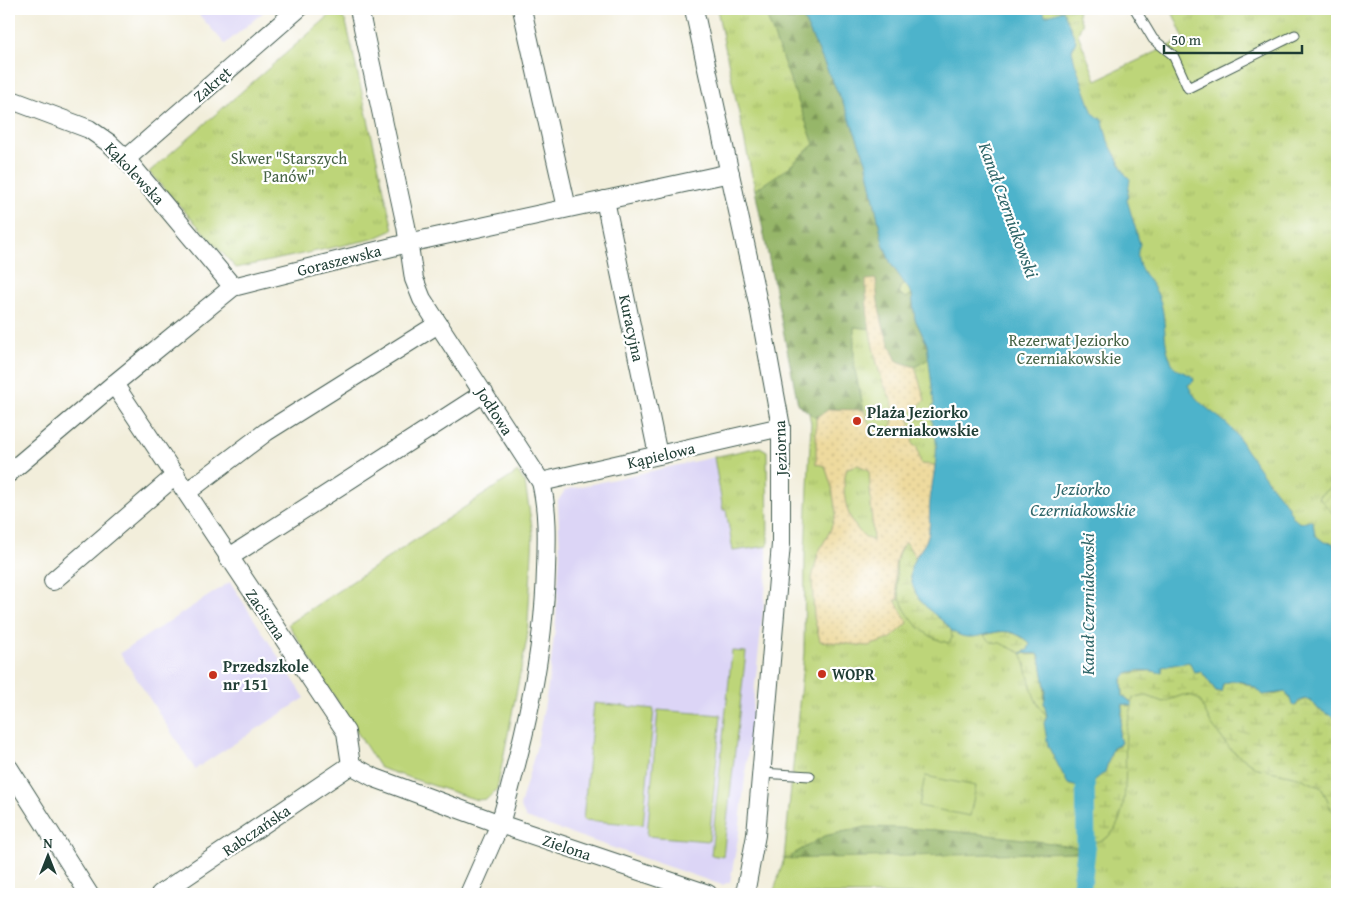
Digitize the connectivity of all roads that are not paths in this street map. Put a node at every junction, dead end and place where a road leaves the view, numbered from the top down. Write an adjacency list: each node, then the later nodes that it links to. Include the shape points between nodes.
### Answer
1 (298, 9): 8 (street, Zakręt)
2 (359, 9): 12 (street, Jodłowa)
3 (522, 9): 11 (street)
4 (694, 9): 9 (street, Jeziorna)
5 (1135, 9): 6 (lane, via 1153,39 1174,55 1188,88)
6 (1294, 35)
7 (9, 99): 8 (street, Kąkolewska, via 89,129)
8 (126, 159): 13 (street, Kąkolewska)
9 (730, 173): 10 (street, Goraszewska); 17 (street, Jeziorna)
10 (605, 200): 11 (street, Goraszewska); 18 (street, Kuracyjna)
11 (567, 208): 12 (street, Goraszewska)
12 (408, 243): 13 (street, Goraszewska); 14 (street, Jodłowa, via 414,278 422,299)
13 (233, 287): 15 (street, Goraszewska)
14 (438, 324): 16 (street, Jodłowa); 22 (street, via 266,432)
15 (114, 384): 19 (street, Goraszewska); 20 (street, Zaciszna)
16 (484, 393): 21 (street, Jodłowa); 23 (street)
17 (781, 427): 18 (street, Kąpielowa); 27 (street, Jeziorna, via 781,544)
18 (658, 455): 21 (street, Kąpielowa)
19 (9, 474)
20 (176, 475): 22 (street, Zaciszna); 24 (street)
21 (541, 482): 29 (street, Jodłowa, via 547,520 540,648 524,734)
22 (187, 492): 23 (street, Zaciszna)
23 (228, 558): 25 (street, Zaciszna, via 346,732)
24 (52, 581)
25 (351, 765): 29 (street, via 375,778); 31 (street, Rabczańska)
26 (9, 768): 30 (street)
27 (762, 773): 28 (lane); 34 (street, Jeziorna, via 756,835)
28 (810, 776)
29 (500, 824): 32 (street); 33 (street, Zielona)
30 (89, 894)
31 (160, 894)
32 (469, 894)
33 (708, 894)
34 (745, 894)

